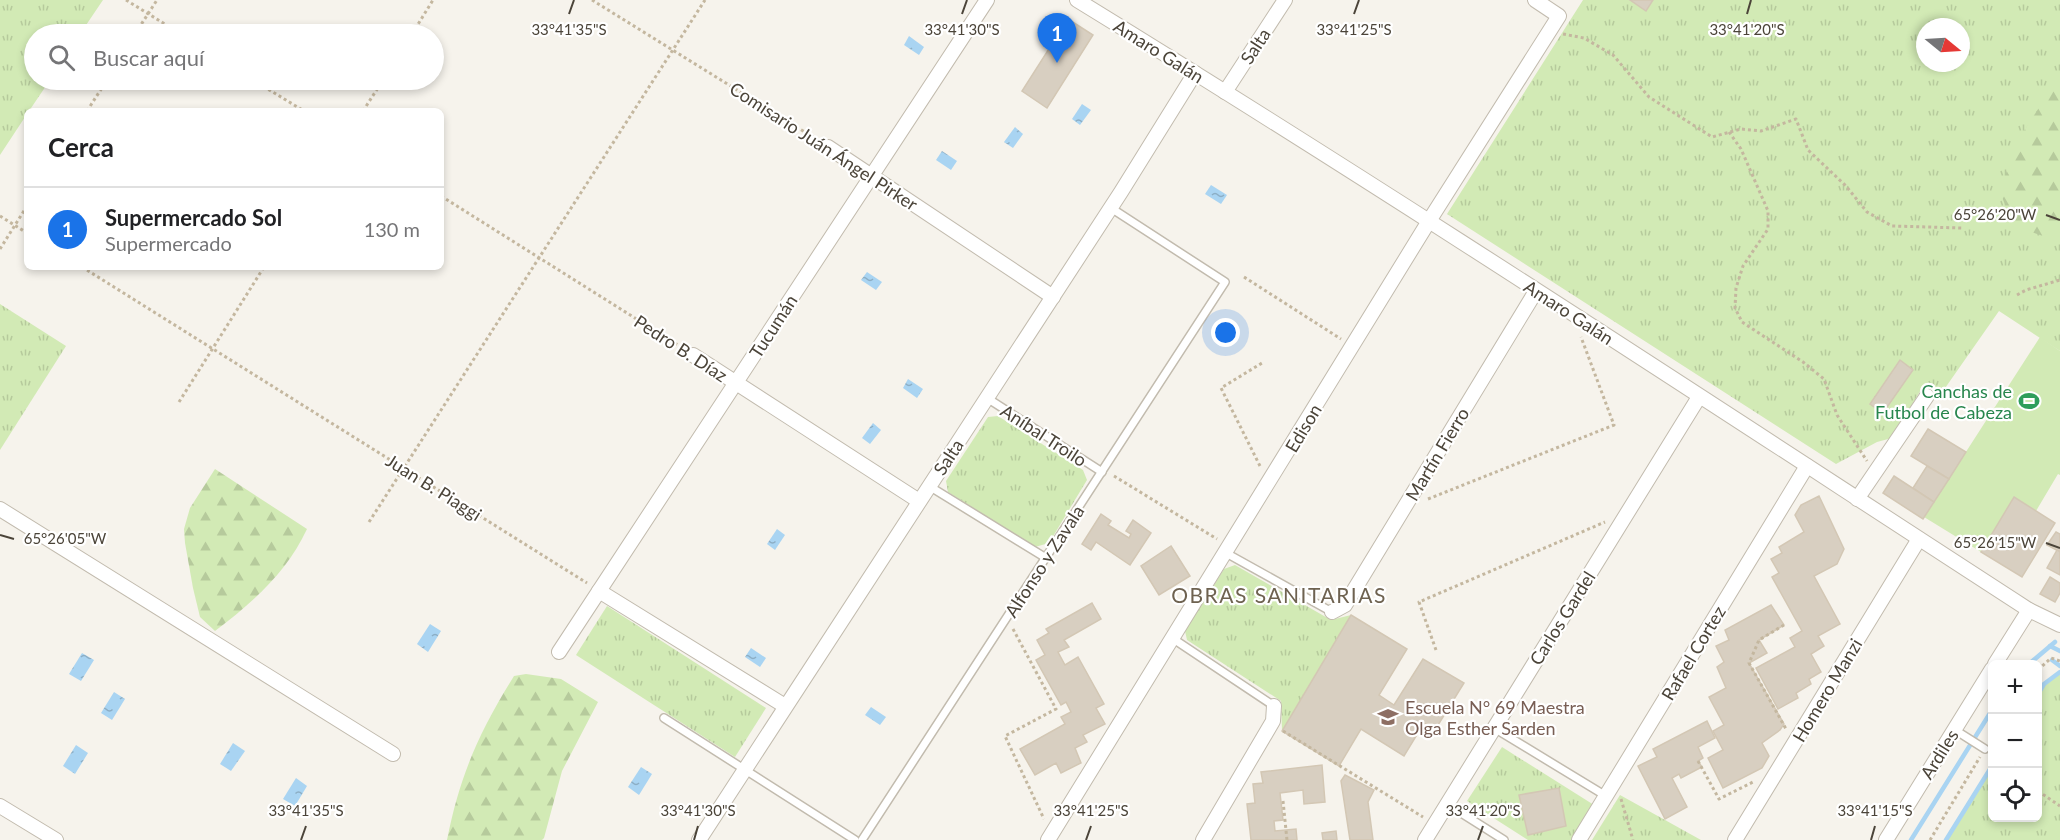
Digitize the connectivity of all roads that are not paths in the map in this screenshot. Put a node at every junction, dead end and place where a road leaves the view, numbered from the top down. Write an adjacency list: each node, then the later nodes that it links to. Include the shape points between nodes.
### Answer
1 (987, 0): 8 (street, Tucumán)
2 (1077, 0): 5 (street, Amaro Galán)
3 (1285, 0): 6 (street, Salta)
4 (1535, 0): 10 (street, Edison, via 1559,16)
5 (1195, 72): 6 (street, Amaro Galán); 9 (street, Salta)
6 (1225, 92): 10 (street, Amaro Galán)
7 (828, 147): 8 (street, Comisario Juán Ángel Pirker)
8 (872, 175): 12 (street, Comisario Juán Ángel Pirker); 14 (street, Tucumán)
9 (1111, 208): 12 (street, Salta); 19 (lane, Alfonso y Zavala, via 1225,282)
10 (1429, 221): 11 (street, Amaro Galán); 25 (street, Edison)
11 (1536, 291): 16 (street, Amaro Galán); 29 (street, Martín Fierro, via 1345,605)
12 (1053, 297): 17 (street, Salta)
13 (693, 355): 14 (street, Pedro B. Díaz)
14 (736, 383): 22 (street, Pedro B. Díaz); 27 (street, Tucumán)
15 (1927, 396): 21 (street)
16 (1699, 397): 18 (street, Amaro Galán); 38 (street, Carlos Gardel)
17 (987, 398): 19 (lane, Aníbal Troilo); 20 (street, Salta)
18 (1807, 466): 21 (street, Amaro Galán); 43 (street, Rafael Cortez)
19 (1102, 472): 26 (lane, Alfonso y Zavala)
20 (929, 486): 22 (street, Salta); 26 (lane)
21 (1857, 499): 24 (street, Amaro Galán)
22 (919, 501): 35 (street, Salta)
23 (0, 509): 41 (street)
24 (1919, 539): 28 (street, Amaro Galán); 55 (street, Homero Manzi)
25 (1226, 553): 29 (lane); 31 (street, Edison)
26 (1046, 558): 49 (lane, Alfonso y Zavala)
27 (599, 591): 32 (street, Tucumán); 35 (street)
28 (2029, 610): 30 (street, Amaro Galán); 33 (street)
29 (1332, 612)
30 (2059, 624)
31 (1172, 638): 36 (lane); 50 (street, Edison)
32 (559, 652)
33 (1998, 660)
34 (1988, 676): 39 (street, Ardiles)
35 (785, 706): 42 (street, Salta)
36 (1274, 706): 51 (street, via 1273,721)
37 (664, 718): 42 (lane)
38 (1494, 728): 43 (lane); 44 (street, Carlos Gardel)
39 (1955, 730): 40 (lane); 56 (street, Ardiles)
40 (1984, 748)
41 (393, 754)
42 (744, 769): 47 (street, Salta); 48 (lane)
43 (1613, 795): 54 (street, Rafael Cortez)
44 (1447, 804): 52 (street, Carlos Gardel); 53 (lane)
45 (0, 806): 46 (street)
46 (56, 840)
47 (699, 840)
48 (855, 840)
49 (862, 840)
50 (1048, 840)
51 (1203, 840)
52 (1425, 840)
53 (1504, 840)
54 (1579, 840)
55 (1735, 840)
56 (1886, 840)

